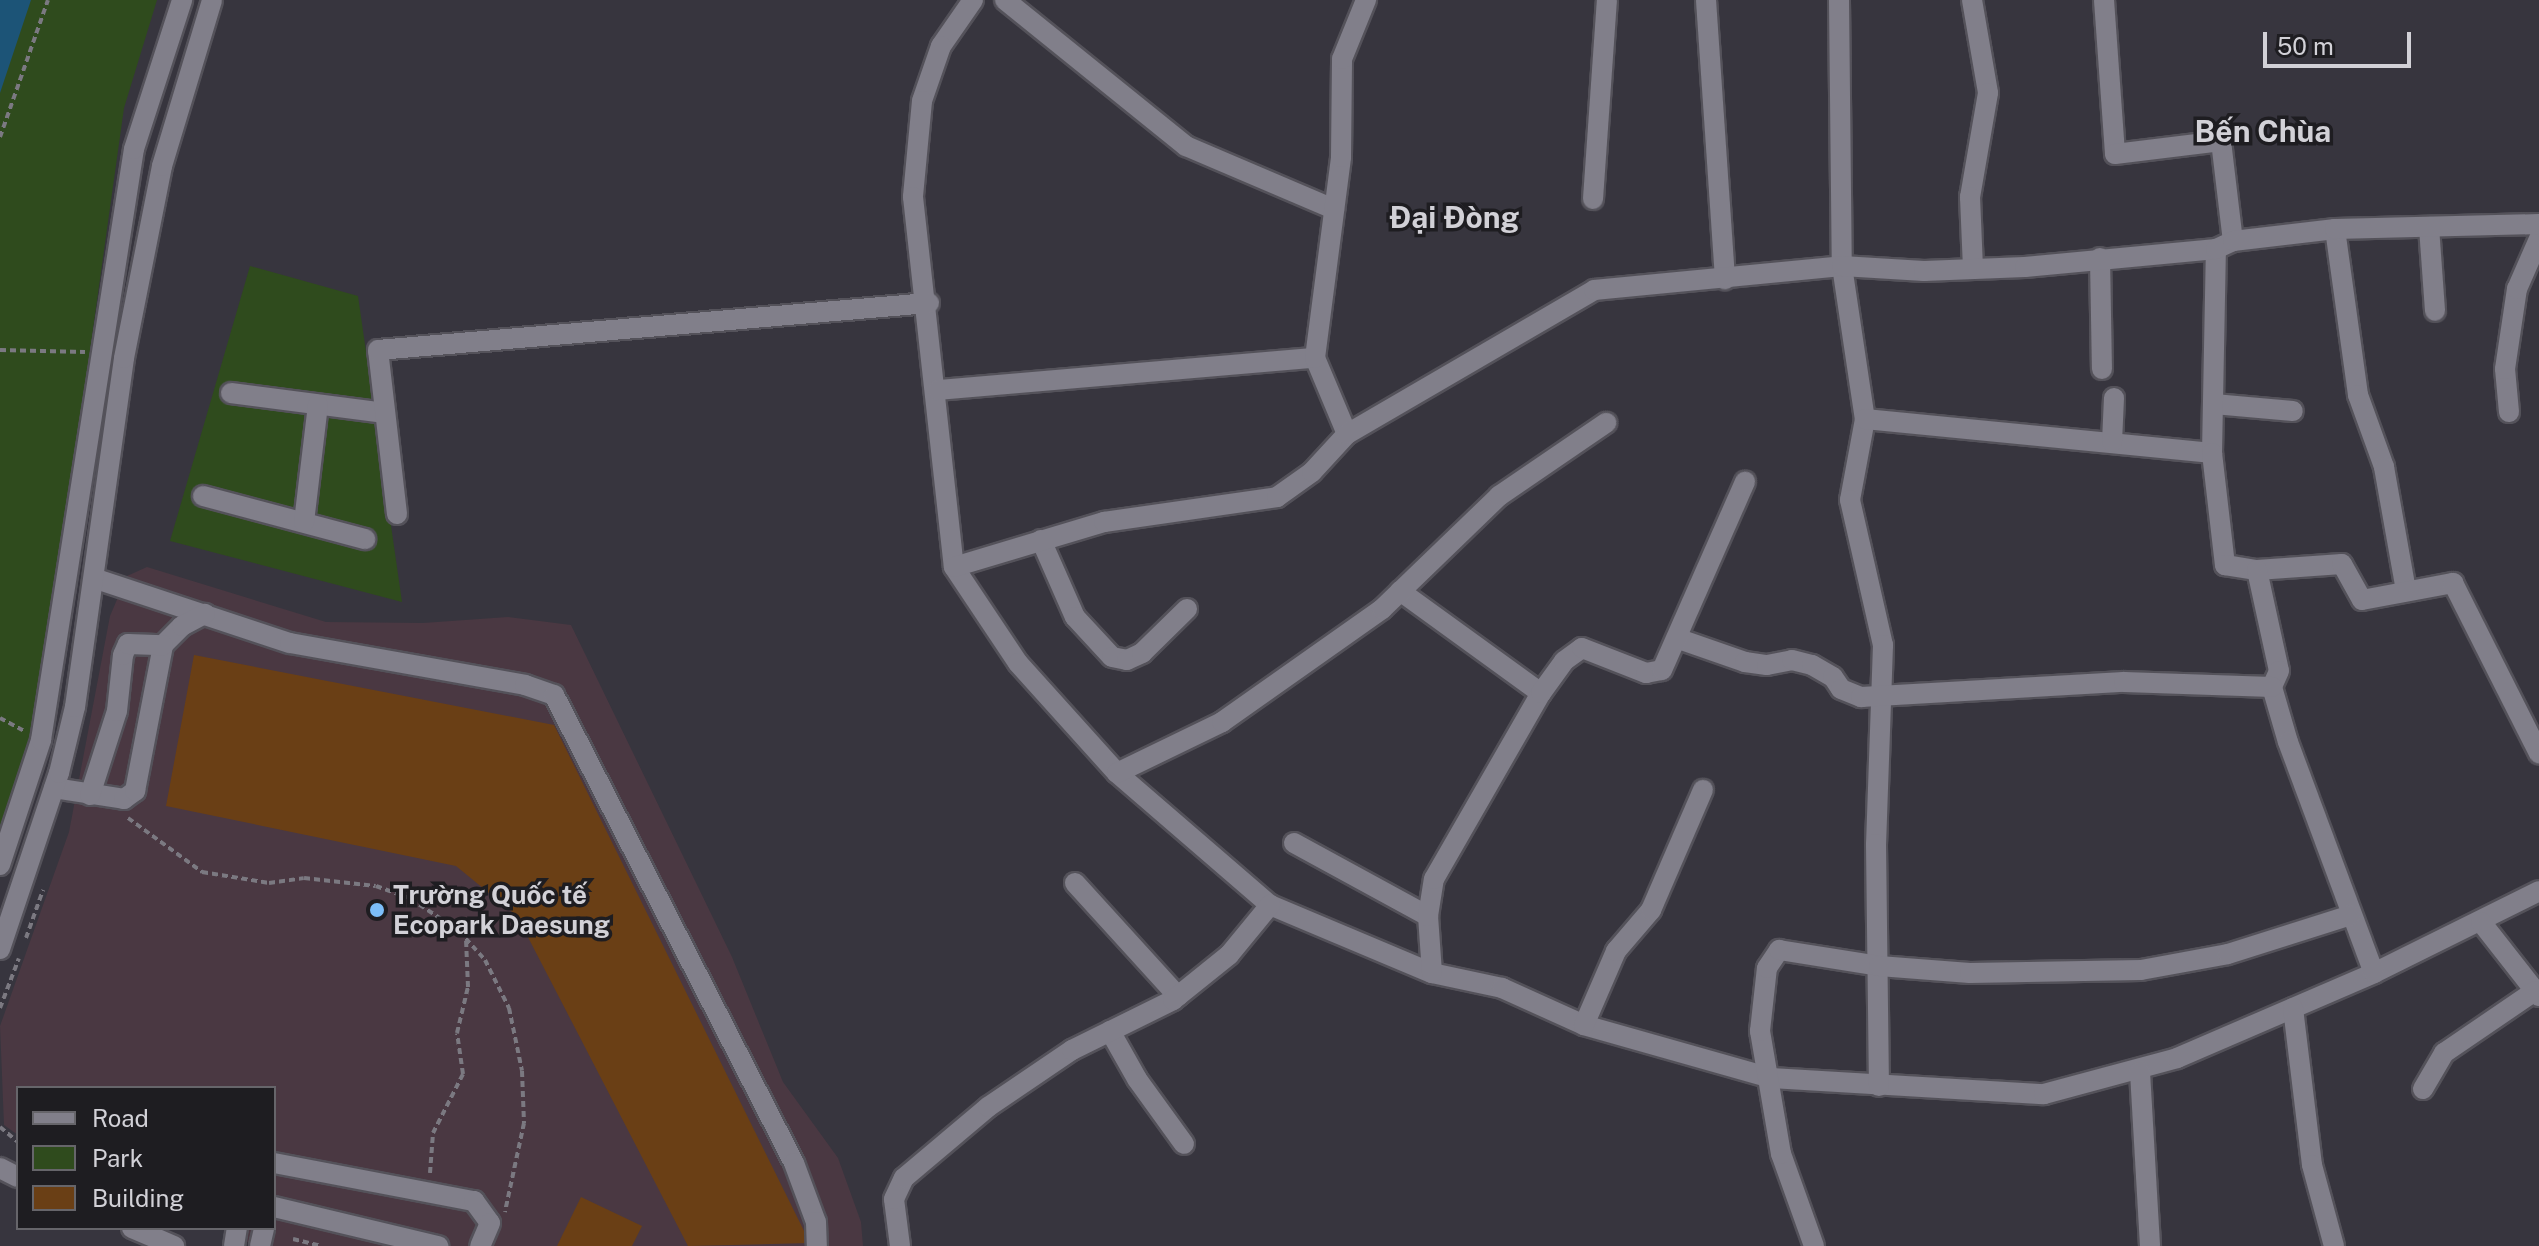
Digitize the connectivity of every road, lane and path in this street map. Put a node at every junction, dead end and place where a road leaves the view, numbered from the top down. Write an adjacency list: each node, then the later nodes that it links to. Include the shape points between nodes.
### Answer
1 (48, 0): 12 (path)
2 (182, 0): 27 (street, via 134,149)
3 (212, 0): 28 (street, via 162,166)
4 (973, 0): 24 (street, via 941,46 922,101 913,197)
5 (1005, 0): 14 (street, via 1186,146)
6 (1366, 0): 14 (street, via 1342,59 1341,157)
7 (1607, 0): 13 (street)
8 (1706, 0): 23 (street)
9 (1839, 0): 21 (street)
10 (1972, 0): 22 (street, via 1988,93 1970,197)
11 (2104, 0): 19 (street, via 2115,154 2221,141)
12 (0, 137)
13 (1593, 199)
14 (1334, 209): 29 (street)
15 (2539, 224): 16 (street)
16 (2429, 227): 17 (street); 25 (street)
17 (2335, 229): 19 (street); 54 (street, via 2358,395 2384,467)
18 (2539, 239): 37 (street, via 2517,289 2505,369)
19 (2225, 245): 20 (street); 34 (street)
20 (2100, 258): 22 (street); 30 (street)
21 (1842, 266): 22 (street); 23 (street); 39 (street)
22 (1973, 269)
23 (1725, 279): 41 (street, via 1594,290)
24 (929, 303): 31 (street); 38 (street, via 378,350)
25 (2435, 311)
26 (0, 350): 27 (path)
27 (100, 354): 28 (street); 63 (street)
28 (124, 358): 52 (street)
29 (1315, 358): 31 (street); 41 (street)
30 (2102, 369)
31 (938, 390): 50 (street)
32 (231, 393): 35 (street)
33 (2114, 398): 42 (street)
34 (2214, 404): 36 (street); 43 (street)
35 (318, 405): 38 (street); 47 (street)
36 (2293, 411)
37 (2509, 412)
38 (385, 413): 46 (street)
39 (1865, 419): 42 (street); 61 (street, via 1850,500 1883,645)
40 (1606, 423): 53 (street, via 1499,496)
41 (1347, 434): 49 (street, via 1312,472 1277,497 1104,522)
42 (2112, 442): 43 (street)
43 (2212, 453): 51 (street, via 2225,565)
44 (1745, 482): 57 (street)
45 (203, 496): 47 (street)
46 (397, 514)
47 (304, 522): 48 (street)
48 (365, 539)
49 (1041, 540): 50 (street); 55 (street, via 1075,617 1112,657 1127,660 1142,653)
50 (954, 567): 66 (street, via 1018,663)
51 (2257, 570): 54 (street, via 2342,564 2362,600); 59 (street, via 2279,671)
52 (96, 579): 56 (street); 67 (street)
53 (1400, 591): 60 (street); 66 (street, via 1222,722)
54 (2406, 591): 64 (street, via 2453,583)
55 (1187, 609)
56 (205, 614): 58 (street); 106 (street, via 290,643 525,685 554,695 794,1163 816,1222)
57 (1679, 639): 60 (street, via 1666,667 1654,674 1578,649); 61 (street, via 1745,662 1792,660 1812,665 1828,672 1846,693)
58 (163, 645): 69 (street, via 128,644 117,711); 69 (street, via 135,791 124,799)
59 (2272, 687): 61 (street, via 2124,682); 76 (street)
60 (1541, 693): 77 (street, via 1434,879)
61 (1880, 698): 81 (street)
62 (0, 718): 63 (path)
63 (41, 740): 65 (street)
64 (2539, 753)
65 (36, 765): 67 (street); 72 (street)
66 (1117, 773): 75 (street)
67 (57, 780): 69 (street); 80 (street)
68 (1703, 790): 87 (street, via 1651,910 1616,951)
69 (90, 795)
70 (124, 815): 79 (path, via 202,872 269,883 304,878 376,886 411,899)
71 (1294, 843): 77 (street)
72 (0, 865)
73 (1075, 883): 85 (street)
74 (2539, 891): 78 (street)
75 (1270, 905): 82 (street); 85 (street, via 1229,955)
76 (2351, 915): 81 (street, via 2228,954 2141,970 2060,975); 83 (street)
77 (1428, 916): 82 (street)
78 (2481, 922): 83 (street); 84 (street)
79 (466, 938): 97 (path, via 468,987 457,1033 463,1074 433,1133); 99 (path, via 485,960 509,1008 522,1071 524,1123)
80 (0, 949)
81 (1879, 966): 90 (street, via 1779,950 1767,968 1760,1031); 91 (street)
82 (1432, 973): 87 (street, via 1502,988)
83 (2374, 973): 86 (street)
84 (2537, 993): 92 (street, via 2444,1053)
85 (1178, 996): 88 (street)
86 (2293, 1008): 89 (street); 110 (street, via 2312,1165)
87 (1584, 1025): 90 (street)
88 (1110, 1031): 95 (street); 107 (street, via 988,1107 904,1178 894,1199)
89 (2140, 1072): 91 (street, via 2044,1094); 109 (street)
90 (1771, 1078): 91 (street); 108 (street, via 1781,1154)
91 (1879, 1080)
92 (2423, 1089)
93 (0, 1127): 94 (path)
94 (16, 1140)
95 (1184, 1144)
96 (276, 1163): 97 (street)
97 (429, 1191): 105 (street, via 474,1201 485,1209 490,1223)
98 (276, 1207): 104 (street)
99 (505, 1215)
100 (137, 1230): 102 (street)
101 (293, 1239): 103 (path)
102 (174, 1246)
103 (321, 1246)
104 (438, 1246)
105 (480, 1246)
106 (817, 1246)
107 (900, 1246)
108 (1814, 1246)
109 (2150, 1246)
110 (2334, 1246)

